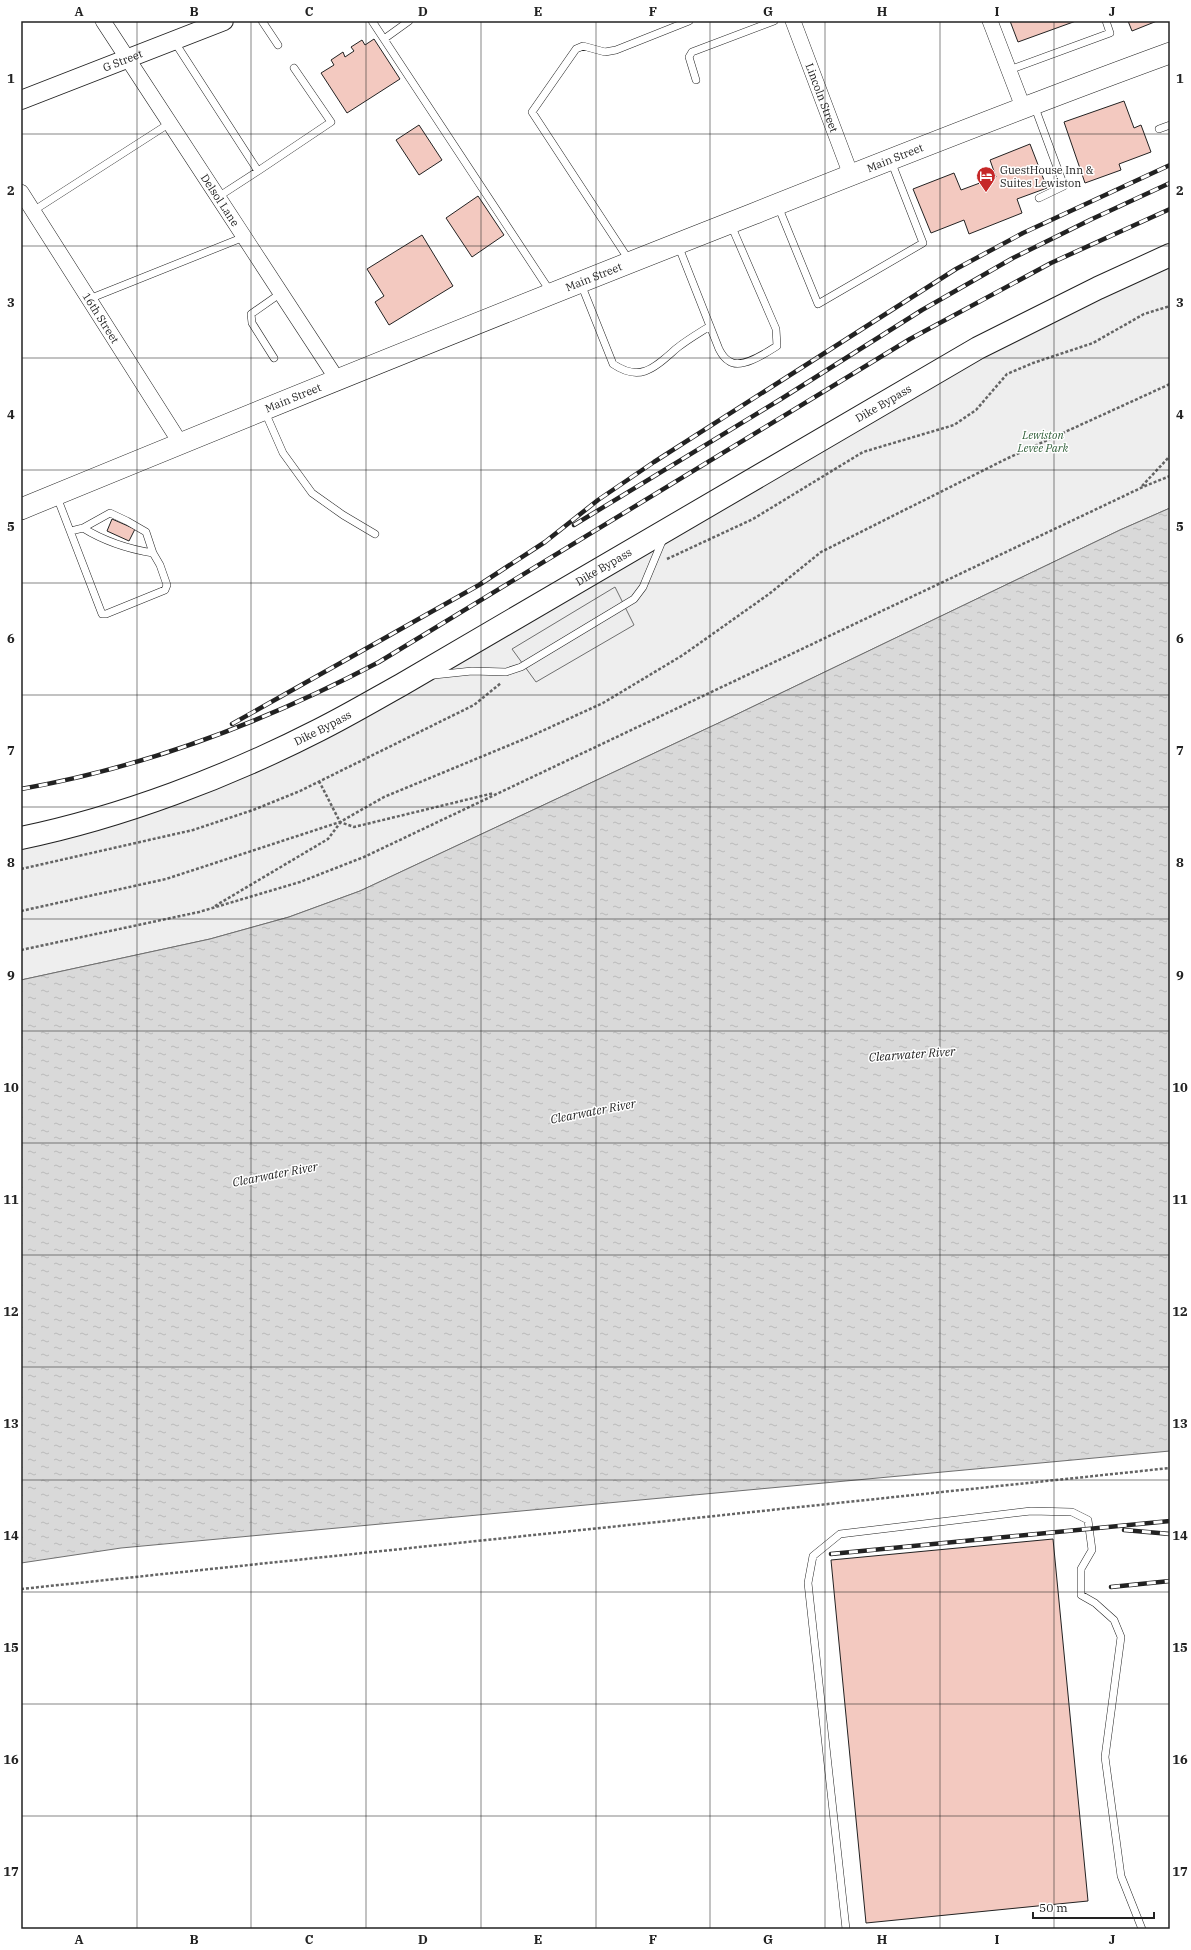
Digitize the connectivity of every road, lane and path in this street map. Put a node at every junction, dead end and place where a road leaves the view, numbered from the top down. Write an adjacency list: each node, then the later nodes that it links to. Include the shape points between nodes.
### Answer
1 (104, 21): 15 (street, Delsol Lane)
2 (224, 21): 12 (street, G Street)
3 (262, 21): 13 (lane)
4 (372, 21): 11 (lane)
5 (409, 21): 11 (lane)
6 (689, 21): 36 (lane, via 616,50 605,52 583,46 576,49 532,112)
7 (774, 21): 18 (lane, via 692,52 689,57)
8 (793, 21): 26 (street, Lincoln Street)
9 (990, 21): 17 (street)
10 (1106, 21): 17 (lane, via 1110,33)
11 (384, 39): 39 (lane)
12 (174, 41): 15 (street, G Street); 25 (lane)
13 (278, 44)
14 (1170, 53): 20 (main road, Main Street)
15 (128, 59): 19 (street, G Street); 21 (street, Delsol Lane)
16 (294, 68): 25 (lane, via 331,122)
17 (1009, 70): 20 (street)
18 (696, 80)
19 (21, 100)
20 (1028, 105): 24 (main road, Main Street); 29 (lane, via 1064,186)
21 (170, 123): 28 (street, Delsol Lane); 31 (lane)
22 (1170, 125): 23 (lane)
23 (1159, 129)
24 (890, 159): 26 (main road, Main Street); 30 (lane, via 923,243 818,304)
25 (258, 171): 28 (lane)
26 (851, 175): 30 (main road, Main Street)
27 (21, 192): 31 (street, 16th Street)
28 (218, 197): 33 (street, Delsol Lane)
29 (1039, 198)
30 (777, 204): 32 (main road, Main Street)
31 (33, 211): 40 (street, 16th Street)
32 (730, 222): 34 (main road, Main Street); 42 (lane, via 776,329 777,346 761,356 738,364 728,361 719,349)
33 (244, 237): 38 (street, Delsol Lane); 40 (lane)
34 (678, 243): 36 (main road, Main Street); 42 (lane)
35 (1170, 256): 53 (highway, Dike Bypass, via 1098,288 978,348)
36 (630, 262): 37 (main road, Main Street)
37 (580, 282): 39 (main road, Main Street); 42 (lane, via 613,364 625,372 640,374 662,363 677,348)
38 (281, 293): 43 (lane, via 251,314 252,323); 44 (street, Delsol Lane)
39 (552, 293): 44 (main road, Main Street)
40 (89, 299): 47 (street, 16th Street)
41 (1170, 306): 58 (path, via 1144,314 1093,343 1007,374 976,410 954,425 863,452 752,519)
42 (710, 326)
43 (274, 358)
44 (337, 379): 46 (main road, Main Street)
45 (1170, 384): 63 (path, via 1006,459 821,552 769,594 683,655 603,703 529,737 384,797)
46 (264, 410): 47 (main road, Main Street); 56 (lane, via 282,453 312,493)
47 (181, 444): 51 (main road, Main Street)
48 (1170, 456): 50 (path)
49 (1170, 476): 50 (path)
50 (1140, 488): 62 (path)
51 (56, 495): 52 (main road, Main Street); 55 (lane)
52 (21, 509)
53 (675, 524): 58 (lane, via 663,540); 60 (highway, Dike Bypass)
54 (83, 528): 55 (lane); 57 (lane, via 97,537 136,551); 57 (lane, via 110,513 146,532)
55 (71, 531): 57 (lane, via 102,614 164,590 167,585)
56 (375, 534)
57 (153, 553)
58 (651, 566): 59 (lane, via 643,587 634,599 521,667)
59 (506, 672): 60 (lane, via 444,673); 61 (path, via 501,684 474,705)
60 (401, 685): 64 (highway, Dike Bypass, via 319,730 213,778 138,806)
61 (319, 781): 63 (path); 65 (path, via 254,810 193,830)
62 (500, 792): 63 (path, via 354,827); 66 (path, via 357,860 300,882)
63 (340, 822): 66 (path, via 328,839); 67 (path, via 166,879)
64 (21, 838)
65 (21, 869)
66 (211, 908): 68 (path)
67 (21, 911)
68 (21, 950)
69 (1170, 1468): 70 (path)
70 (21, 1589)
71 (846, 1929): 72 (lane, via 808,1583 813,1556 840,1534 1031,1511 1072,1512 1088,1520 1092,1550 1081,1569 1081,1596 1095,1603 1114,1620 1121,1637 1105,1757 1121,1876)
72 (1142, 1929)

